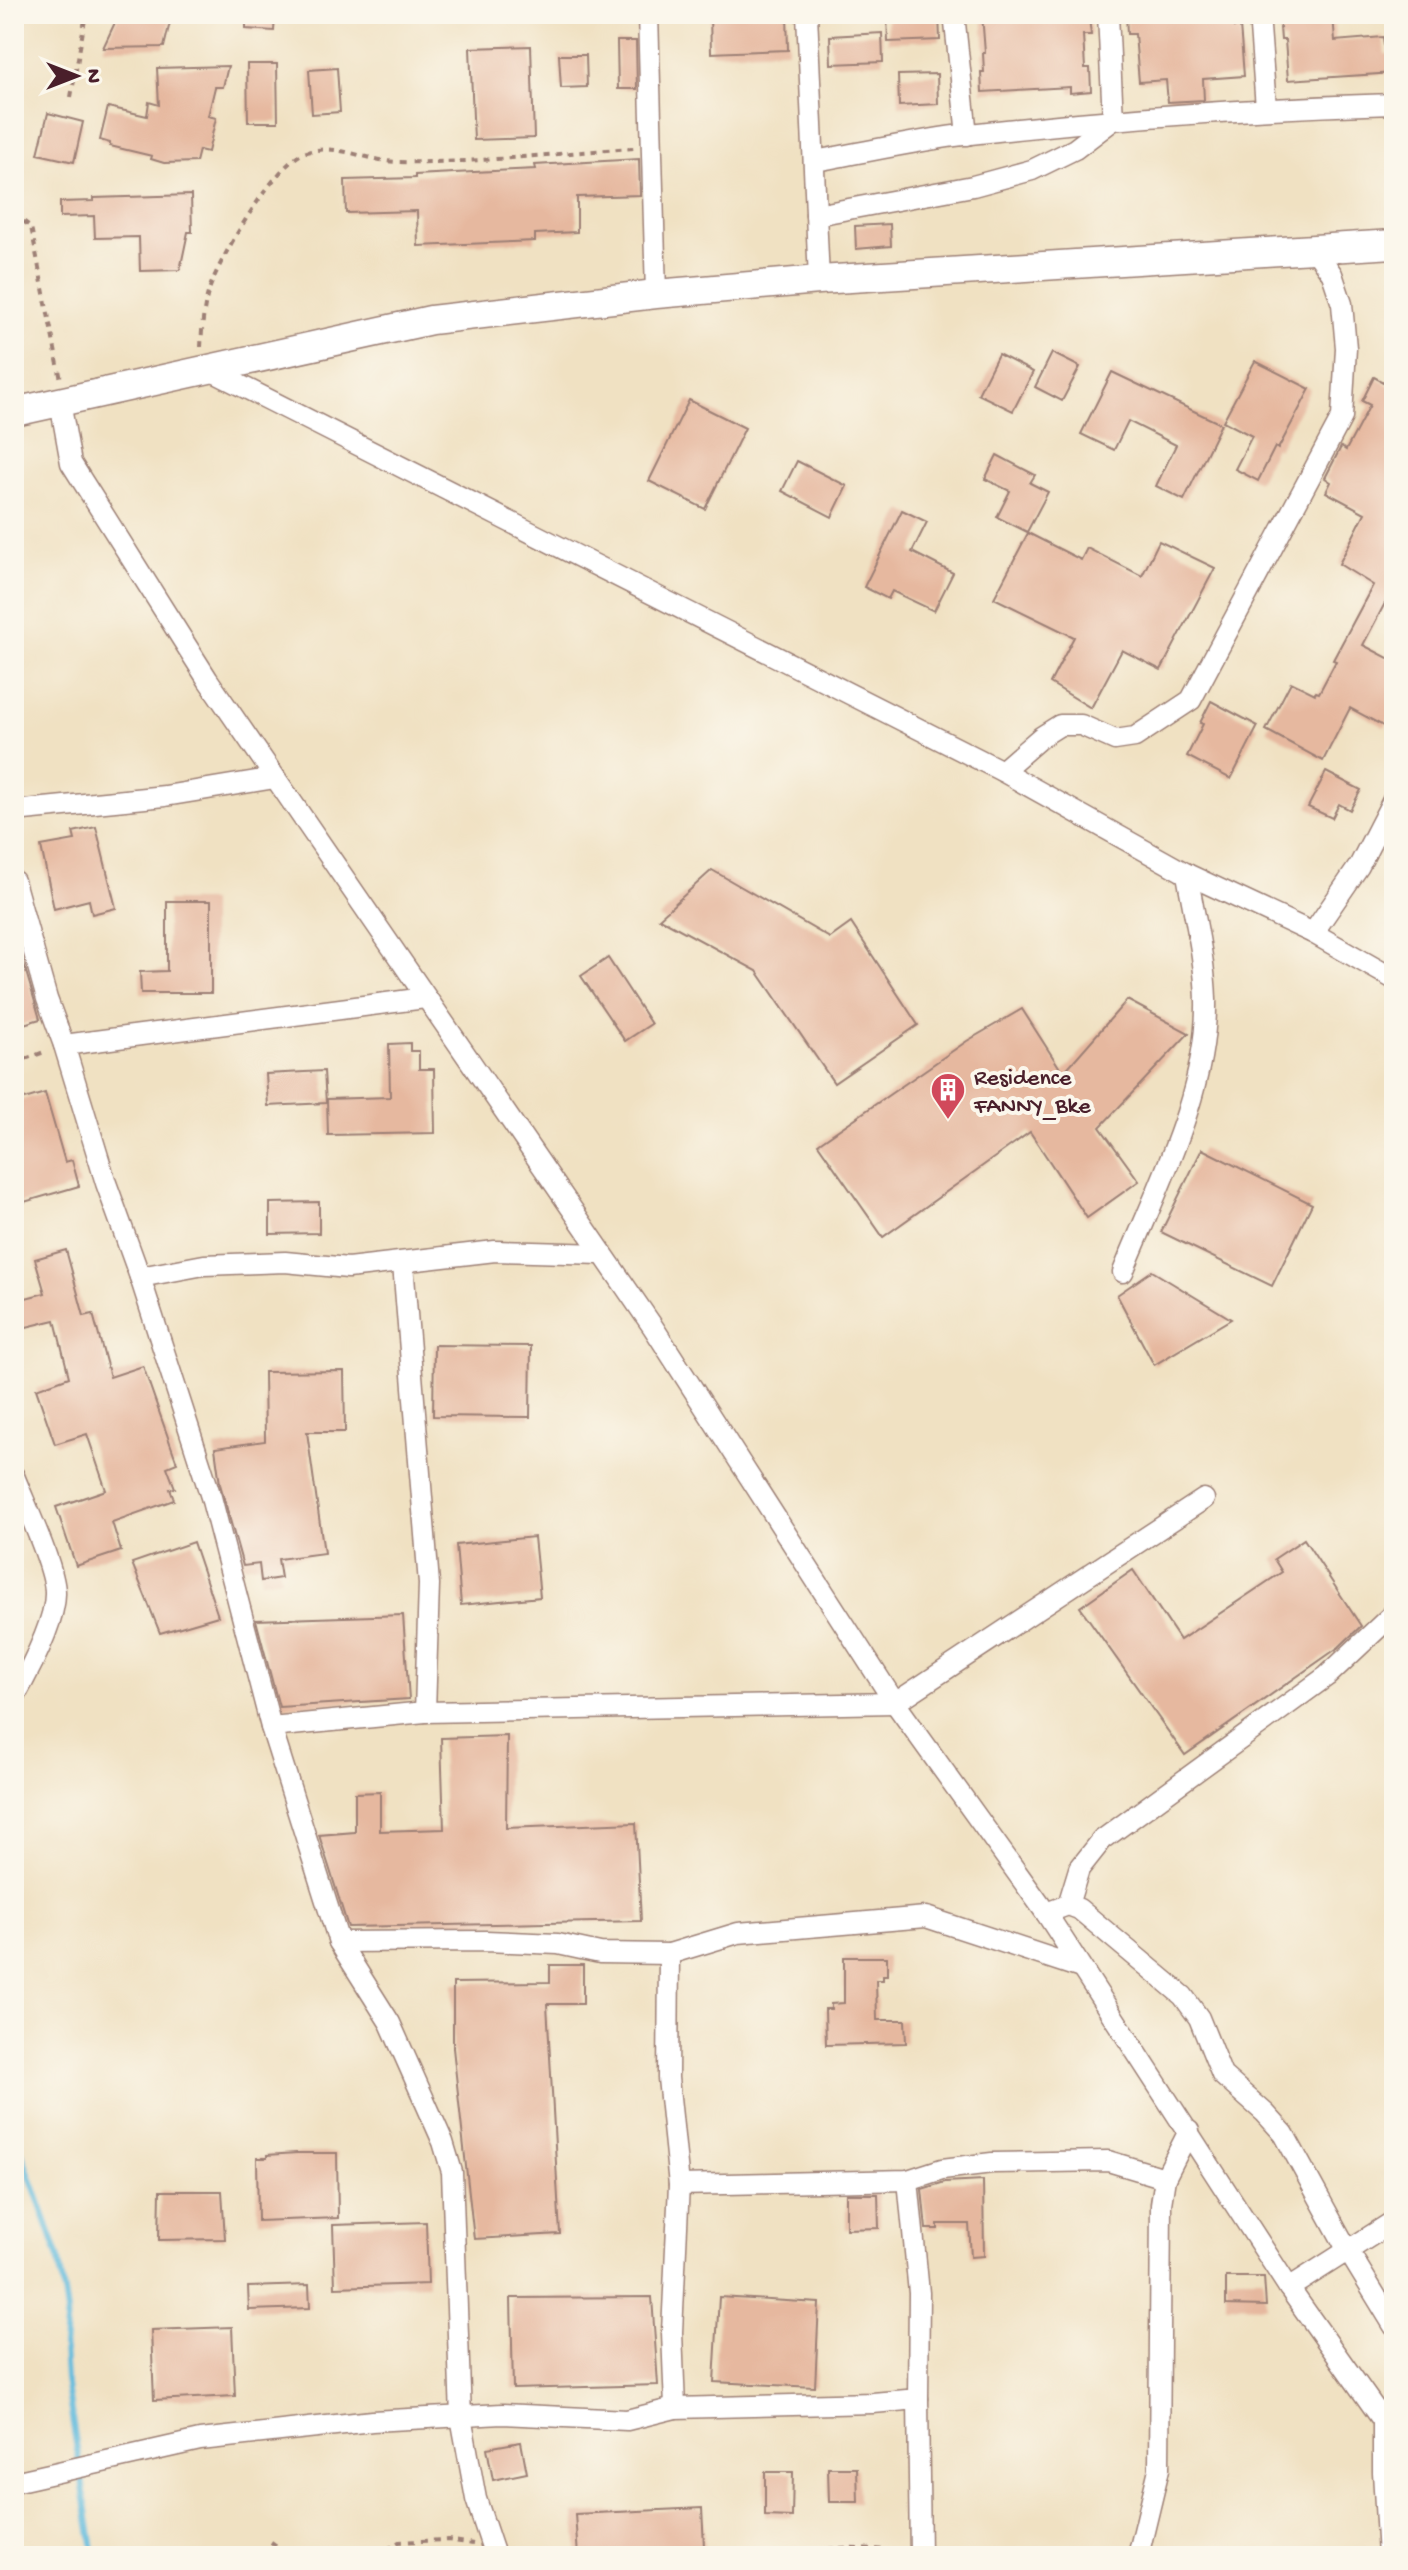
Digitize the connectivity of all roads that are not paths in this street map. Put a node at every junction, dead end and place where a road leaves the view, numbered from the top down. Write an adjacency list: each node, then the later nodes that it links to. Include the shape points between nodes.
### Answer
1 (648, 14): 15 (street)
2 (807, 14): 10 (street)
3 (954, 14): 9 (street)
4 (1108, 14): 8 (street)
5 (1259, 14): 7 (street)
6 (1394, 104): 7 (street)
7 (1266, 108): 8 (street)
8 (1113, 120): 9 (street); 11 (street, via 1075,149 1032,170)
9 (967, 135): 10 (street)
10 (814, 161): 11 (street)
11 (816, 215): 14 (street)
12 (1394, 244): 13 (main road)
13 (1314, 249): 14 (main road); 19 (street, via 1332,274 1342,304 1342,417 1191,700 1135,737 1115,740 1081,725 1060,725)
14 (819, 280): 15 (main road)
15 (656, 294): 16 (main road, via 431,320)
16 (208, 369): 17 (main road); 19 (street)
17 (60, 402): 18 (main road); 20 (street, via 71,463)
18 (14, 412)
19 (1002, 771): 23 (street)
20 (275, 778): 22 (street, via 165,796); 27 (street)
21 (1394, 798): 25 (street, via 1359,866)
22 (14, 811)
23 (1187, 874): 25 (street); 31 (street, via 1206,999 1203,1057 1188,1111)
24 (14, 881): 28 (street)
25 (1313, 933): 26 (street)
26 (1394, 979)
27 (425, 998): 28 (street); 29 (street)
28 (64, 1045): 32 (street)
29 (601, 1254): 30 (street, via 495,1251); 37 (street)
30 (403, 1264): 32 (street, via 204,1265); 38 (street, via 429,1584)
31 (1123, 1272)
32 (140, 1277): 39 (street, via 211,1497)
33 (14, 1476): 36 (street, via 55,1594 32,1666)
34 (1204, 1499): 37 (street)
35 (1394, 1613): 40 (street, via 1327,1676 1102,1840 1079,1869)
36 (14, 1698)
37 (895, 1703): 38 (street); 41 (street)
38 (425, 1712): 39 (street)
39 (271, 1727): 42 (street)
40 (1068, 1905): 41 (street); 50 (street, via 1183,1996 1199,2018 1222,2075 1284,2134)
41 (1046, 1913): 44 (street)
42 (339, 1942): 43 (street, via 486,1941); 55 (street, via 390,2023 452,2172)
43 (669, 1954): 44 (street, via 738,1933 926,1917); 48 (street, via 668,2078)
44 (1081, 1968): 45 (street)
45 (1189, 2131): 46 (street); 51 (street)
46 (1165, 2178): 47 (street, via 1108,2161 992,2163 942,2169); 60 (street, via 1159,2469)
47 (908, 2180): 48 (street); 53 (street, via 919,2293)
48 (679, 2185): 54 (street, via 672,2332)
49 (1394, 2221): 50 (street)
50 (1347, 2249): 51 (street); 52 (street)
51 (1289, 2288): 56 (street)
52 (1394, 2326)
53 (918, 2399): 54 (street); 59 (street)
54 (675, 2408): 55 (street, via 627,2420)
55 (461, 2417): 57 (street, via 200,2440); 58 (street, via 476,2499)
56 (1389, 2429): 61 (street, via 1383,2472)
57 (14, 2482)
58 (494, 2552)
59 (920, 2554)
60 (1138, 2556)
61 (1388, 2556)

